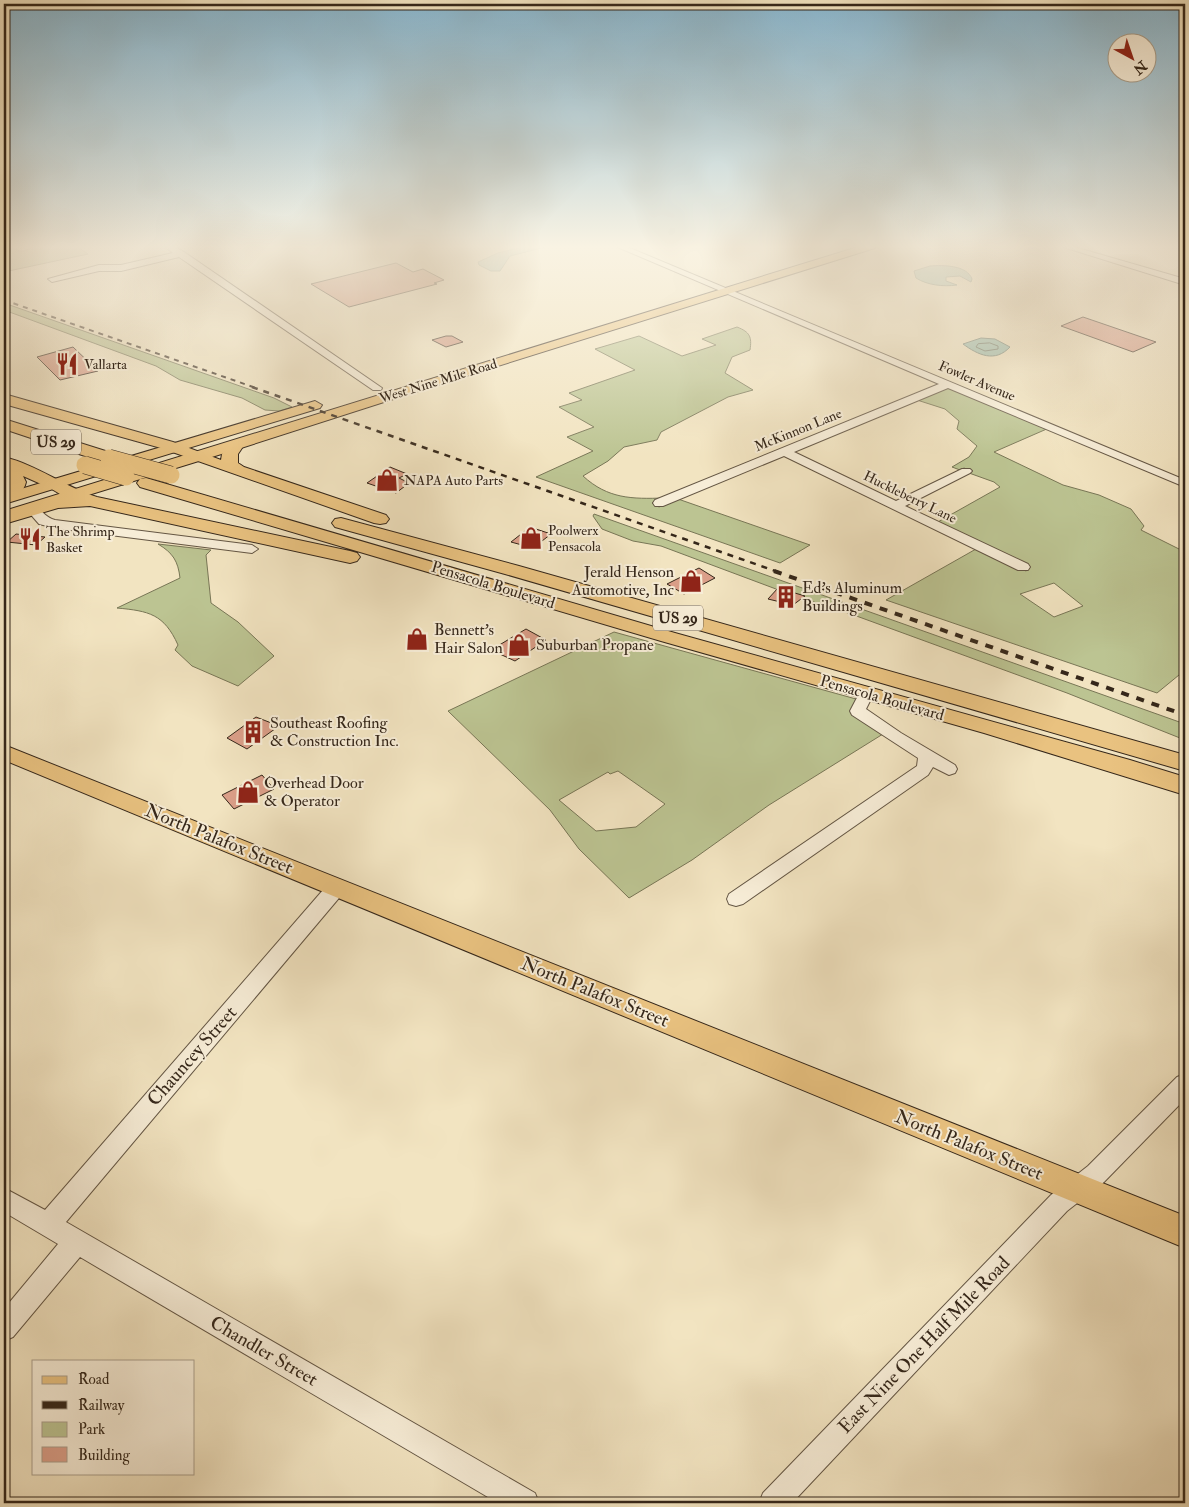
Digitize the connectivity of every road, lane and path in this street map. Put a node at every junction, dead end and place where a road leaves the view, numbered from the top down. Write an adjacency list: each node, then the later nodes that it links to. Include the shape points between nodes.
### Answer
1 (272, 316): 7 (street)
2 (617, 316): 5 (main road, West Nine Mile Road)
3 (633, 316): 8 (main road, West Nine Mile Road)
4 (789, 316): 6 (street, Fowler Avenue)
5 (460, 364): 7 (main road, West Nine Mile Road); 8 (main road, via 398,385 392,390)
6 (949, 384): 17 (street, McKinnon Lane); 23 (street, Fowler Avenue)
7 (377, 388): 9 (main road, West Nine Mile Road); 12 (main road, via 374,396)
8 (393, 395): 12 (main road, West Nine Mile Road)
9 (344, 396)
10 (4, 399): 16 (highway)
11 (326, 402): 16 (main road)
12 (337, 412): 15 (main road, West Nine Mile Road)
13 (4, 424): 34 (highway, Pensacola Boulevard / US 29, bridge, via 109,458)
14 (4, 440): 35 (highway, Pensacola Boulevard / US 29, bridge)
15 (236, 445): 18 (main road, West Nine Mile Road); 21 (highway, via 230,454 229,465)
16 (176, 450): 18 (highway); 24 (main road, via 171,459 160,464)
17 (785, 452): 27 (street, McKinnon Lane); 28 (street, Huckleberry Lane)
18 (197, 457): 21 (highway); 24 (main road, West Nine Mile Road)
19 (4, 462): 24 (highway)
20 (4, 470): 25 (highway, via 14,475 18,482)
21 (238, 471): 34 (highway, via 456,546)
22 (966, 471): 28 (street)
23 (1185, 484)
24 (68, 490): 25 (main road, West Nine Mile Road); 26 (highway); 29 (main road, West Nine Mile Road); 30 (main road)
25 (4, 498)
26 (93, 501): 29 (highway, via 70,500); 35 (highway, via 383,564)
27 (659, 503)
28 (895, 506): 33 (street, Huckleberry Lane)
29 (32, 509): 31 (highway); 32 (street, via 43,521 55,524)
30 (4, 511)
31 (4, 517)
32 (252, 549)
33 (1023, 567)
34 (512, 570): 37 (highway, Pensacola Boulevard / US 29)
35 (482, 582): 36 (highway, Pensacola Boulevard / US 29)
36 (580, 612): 37 (highway, via 586,605 602,603 669,621); 38 (highway, Pensacola Boulevard / US 29)
37 (705, 625): 40 (highway, Pensacola Boulevard / US 29)
38 (866, 693): 39 (highway, Pensacola Boulevard / US 29); 42 (street, via 858,711)
39 (932, 712): 40 (highway, via 967,714 1066,743 1081,742); 45 (highway, Pensacola Boulevard / US 29)
40 (1087, 734): 43 (highway, Pensacola Boulevard / US 29)
41 (4, 752): 48 (main road, North Palafox Street)
42 (926, 756): 44 (street); 49 (street, via 922,771)
43 (1185, 763)
44 (949, 769)
45 (1146, 774): 46 (highway); 47 (highway, Pensacola Boulevard / US 29)
46 (1185, 780)
47 (1185, 786)
48 (337, 887): 51 (main road, North Palafox Street); 53 (street, Chauncey Street)
49 (736, 899)
50 (1185, 1084): 51 (street, East Nine One Half Mile Road, via 1096,1174)
51 (1076, 1188): 54 (main road, North Palafox Street); 58 (street, East Nine One Half Mile Road)
52 (4, 1199): 53 (street, Chandler Street)
53 (48, 1224): 55 (street, Chandler Street)
54 (1185, 1232)
55 (77, 1241): 56 (street); 57 (street, Chandler Street)
56 (4, 1328)
57 (525, 1503)
58 (773, 1503)

